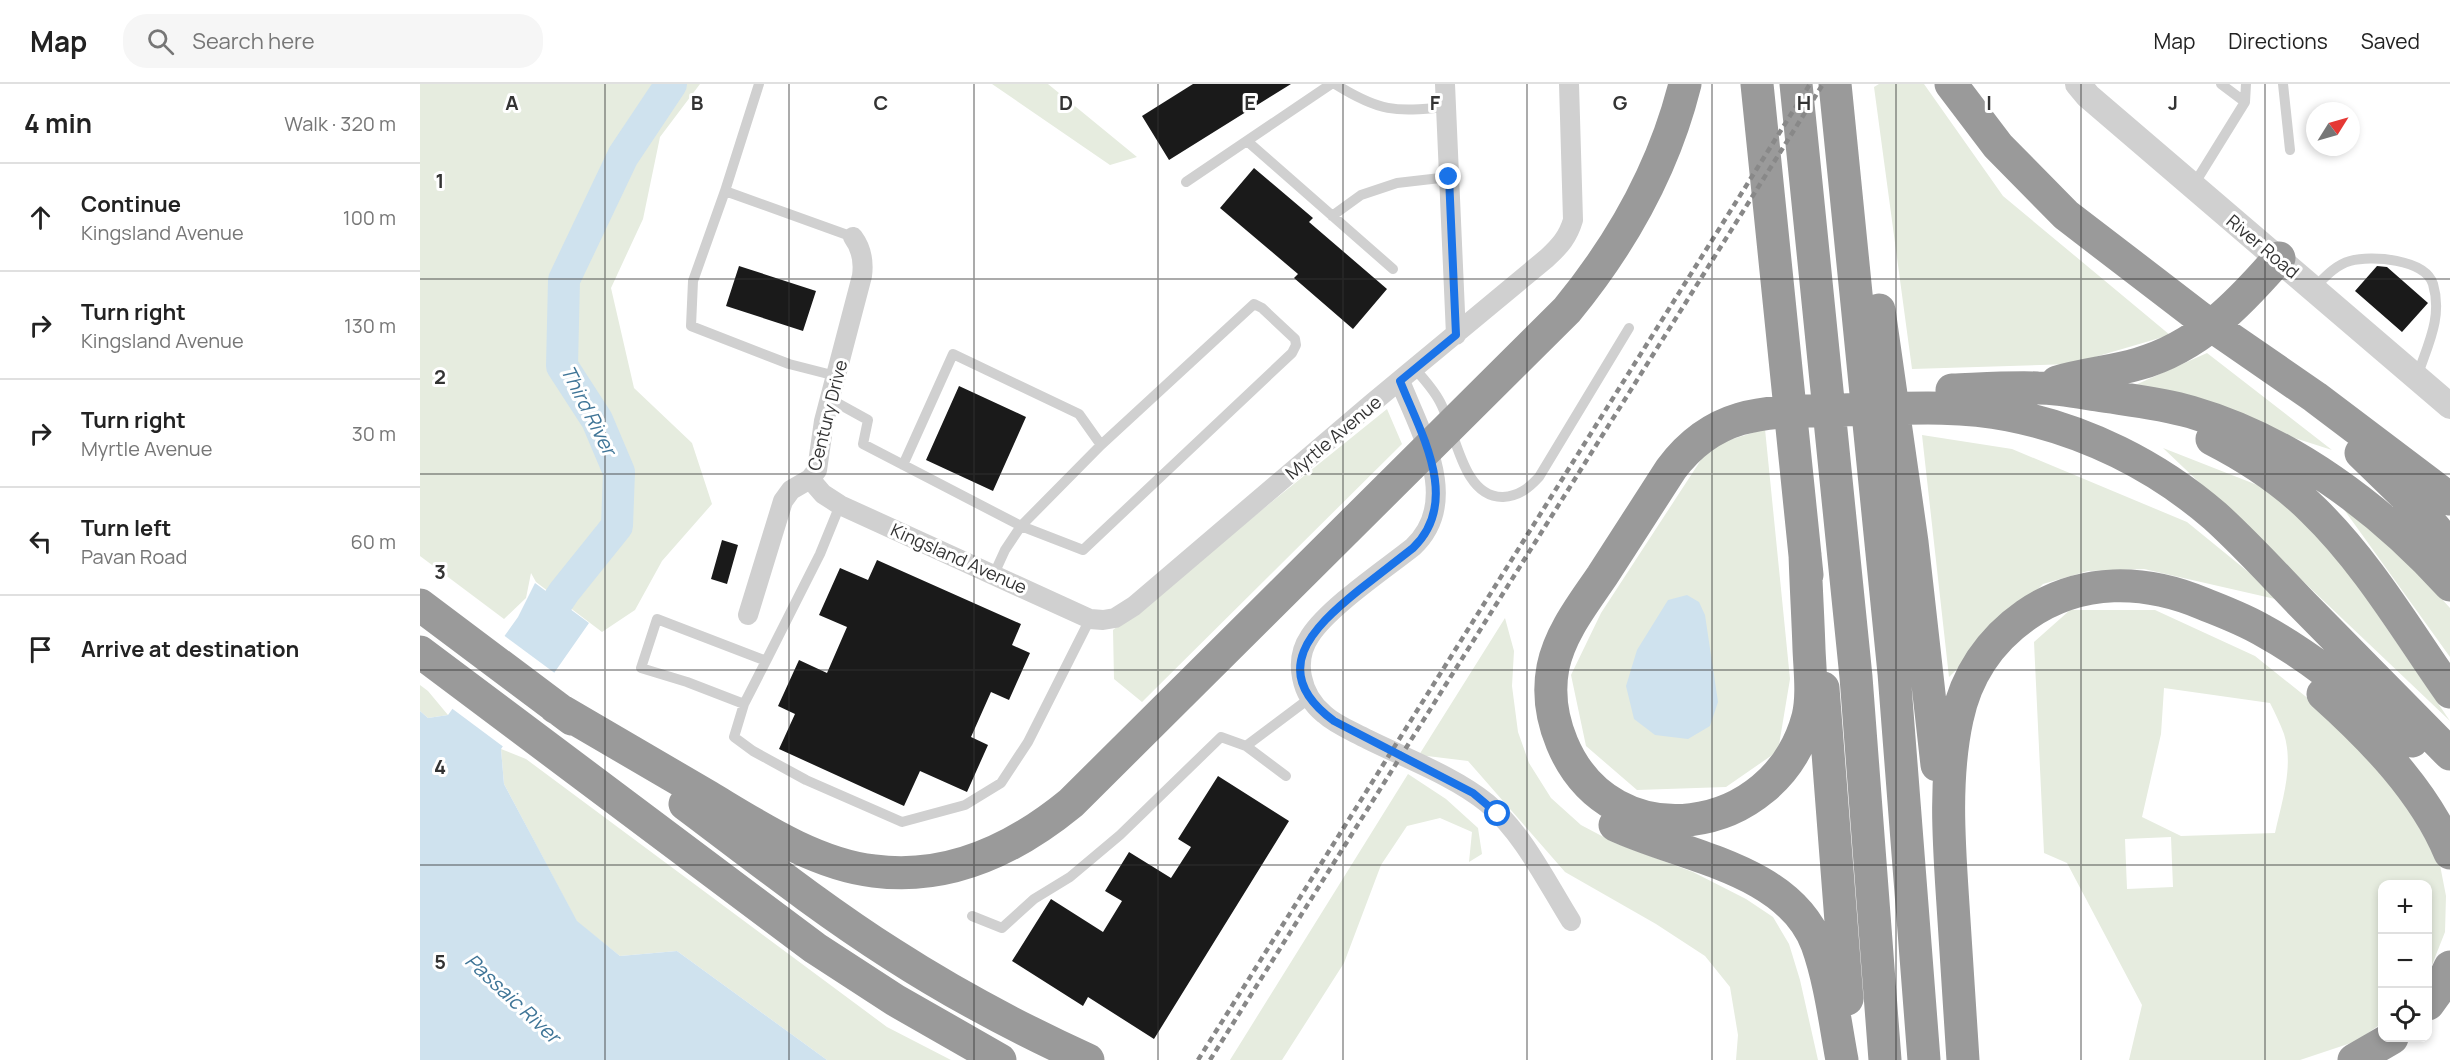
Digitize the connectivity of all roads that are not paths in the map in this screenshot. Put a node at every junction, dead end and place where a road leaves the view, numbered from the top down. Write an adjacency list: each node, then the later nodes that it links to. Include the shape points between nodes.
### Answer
1 (759, 84): 21 (lane)
2 (1333, 84): 15 (lane, via 1365,103 1402,111); 16 (lane)
3 (1445, 84): 15 (street)
4 (1569, 84): 29 (street, Myrtle Avenue, via 1573,220 1569,233 1547,258)
5 (1684, 84): 58 (highway, via 1660,158 1639,204 1598,270 1567,310 1071,803 1009,847 965,863 918,872 850,866 766,831)
6 (1797, 84): 74 (highway, via 1865,774)
7 (1835, 84): 37 (highway)
8 (1951, 84): 27 (highway, via 1998,146 2042,193 2090,235)
9 (2078, 84): 20 (street, River Road)
10 (2221, 84): 14 (lane)
11 (2246, 84): 14 (lane)
12 (2283, 84): 17 (lane)
13 (1758, 86): 45 (highway)
14 (2245, 102): 20 (lane)
15 (1446, 107): 18 (street)
16 (1247, 141): 19 (lane); 22 (lane)
17 (2290, 150)
18 (1449, 177): 22 (lane, via 1397,183 1361,195); 29 (street)
19 (1186, 182)
20 (2192, 187): 24 (street, River Road)
21 (725, 191): 23 (lane); 31 (lane, via 693,281 691,326 789,364)
22 (1332, 216): 25 (lane)
23 (853, 237): 31 (street, Century Drive, via 862,255 862,276)
24 (2279, 258): 26 (street, River Road); 33 (highway, via 2234,308 2177,349 2136,365)
25 (1393, 269)
26 (2314, 288): 32 (street, River Road); 32 (lane, via 2334,269 2352,260 2391,259 2426,274 2433,284 2436,322)
27 (2211, 326): 41 (highway, via 2315,397); 44 (highway, via 2378,469 2420,510)
28 (1629, 328): 30 (lane, via 1539,477 1529,488 1508,497 1485,494 1476,485 1441,404)
29 (1456, 335): 30 (street, Myrtle Avenue)
30 (1408, 375): 51 (street, Myrtle Avenue, via 1171,576); 56 (street, via 1437,487 1433,520 1422,539 1336,608 1309,637 1301,669)
31 (836, 376): 35 (street, Century Drive)
32 (2416, 377): 36 (street, River Road)
33 (2039, 388): 34 (highway); 72 (highway, via 1768,394 1714,406 1682,426 1654,456 1556,608 1538,647 1531,694 1535,725 1545,756 1563,784 1601,818 1757,879 1793,906 1817,944)
34 (2096, 395): 47 (highway, via 2193,413 2289,455 2380,517); 55 (highway, via 2145,410 2205,436 2288,487 2349,550)
35 (829, 401): 39 (lane, via 868,420 863,444); 40 (street, Century Drive, via 818,463)
36 (2450, 406)
37 (1885, 442): 64 (highway, via 1920,607); 75 (highway)
38 (1101, 445): 39 (lane, via 1079,414 953,354); 43 (lane); 43 (lane, via 1254,304 1295,339 1292,353 1083,550)
39 (903, 465): 43 (lane)
40 (810, 479): 42 (street, Kingsland Avenue); 50 (street, Century Drive, via 783,501)
41 (2450, 499)
42 (840, 505): 46 (street, Kingsland Avenue); 54 (lane)
43 (1021, 526): 46 (lane)
44 (2450, 547)
45 (1805, 554): 60 (highway, via 1809,714 1791,757 1772,781 1734,809 1707,818 1679,821 1652,818 1625,808 1588,783 1564,748 1552,708 1553,667 1566,632 1686,451 1723,424 1769,412 1926,408 1983,411 2057,426 2108,446 2164,477 2216,518); 73 (highway, via 1827,734)
46 (994, 574): 52 (street, Kingsland Avenue)
47 (2450, 585)
48 (2205, 604): 61 (highway, via 2294,649); 63 (highway, via 2299,674 2356,726 2420,799); 64 (highway, via 2142,585 2094,587 2033,610 1995,642 1968,684 1957,719 1949,788)
49 (420, 605): 58 (highway)
50 (748, 615)
51 (1115, 618): 52 (street, Kingsland Avenue)
52 (1090, 619): 57 (lane, via 1028,742 1001,783 965,805 902,822 806,780 734,737)
53 (420, 652): 70 (highway, via 815,948 895,1000)
54 (766, 661): 57 (lane); 57 (lane, via 657,619 641,668)
55 (2450, 692)
56 (1310, 698): 59 (lane); 66 (street, via 1334,721 1456,783 1486,803 1520,840)
57 (744, 704)
58 (555, 707): 71 (highway, via 875,943 974,1003)
59 (1246, 746): 62 (lane); 65 (lane, via 1221,737 1120,835 1002,928)
60 (2450, 754)
61 (2450, 774)
62 (1286, 776)
63 (2450, 854)
64 (1951, 874): 76 (highway)
65 (972, 915)
66 (1571, 921)
67 (2450, 967): 68 (highway)
68 (2432, 998)
69 (2385, 1042): 77 (highway)
70 (1000, 1060)
71 (1088, 1060)
72 (1842, 1060)
73 (1851, 1060)
74 (1885, 1060)
75 (1924, 1060)
76 (1963, 1060)
77 (2354, 1060)

